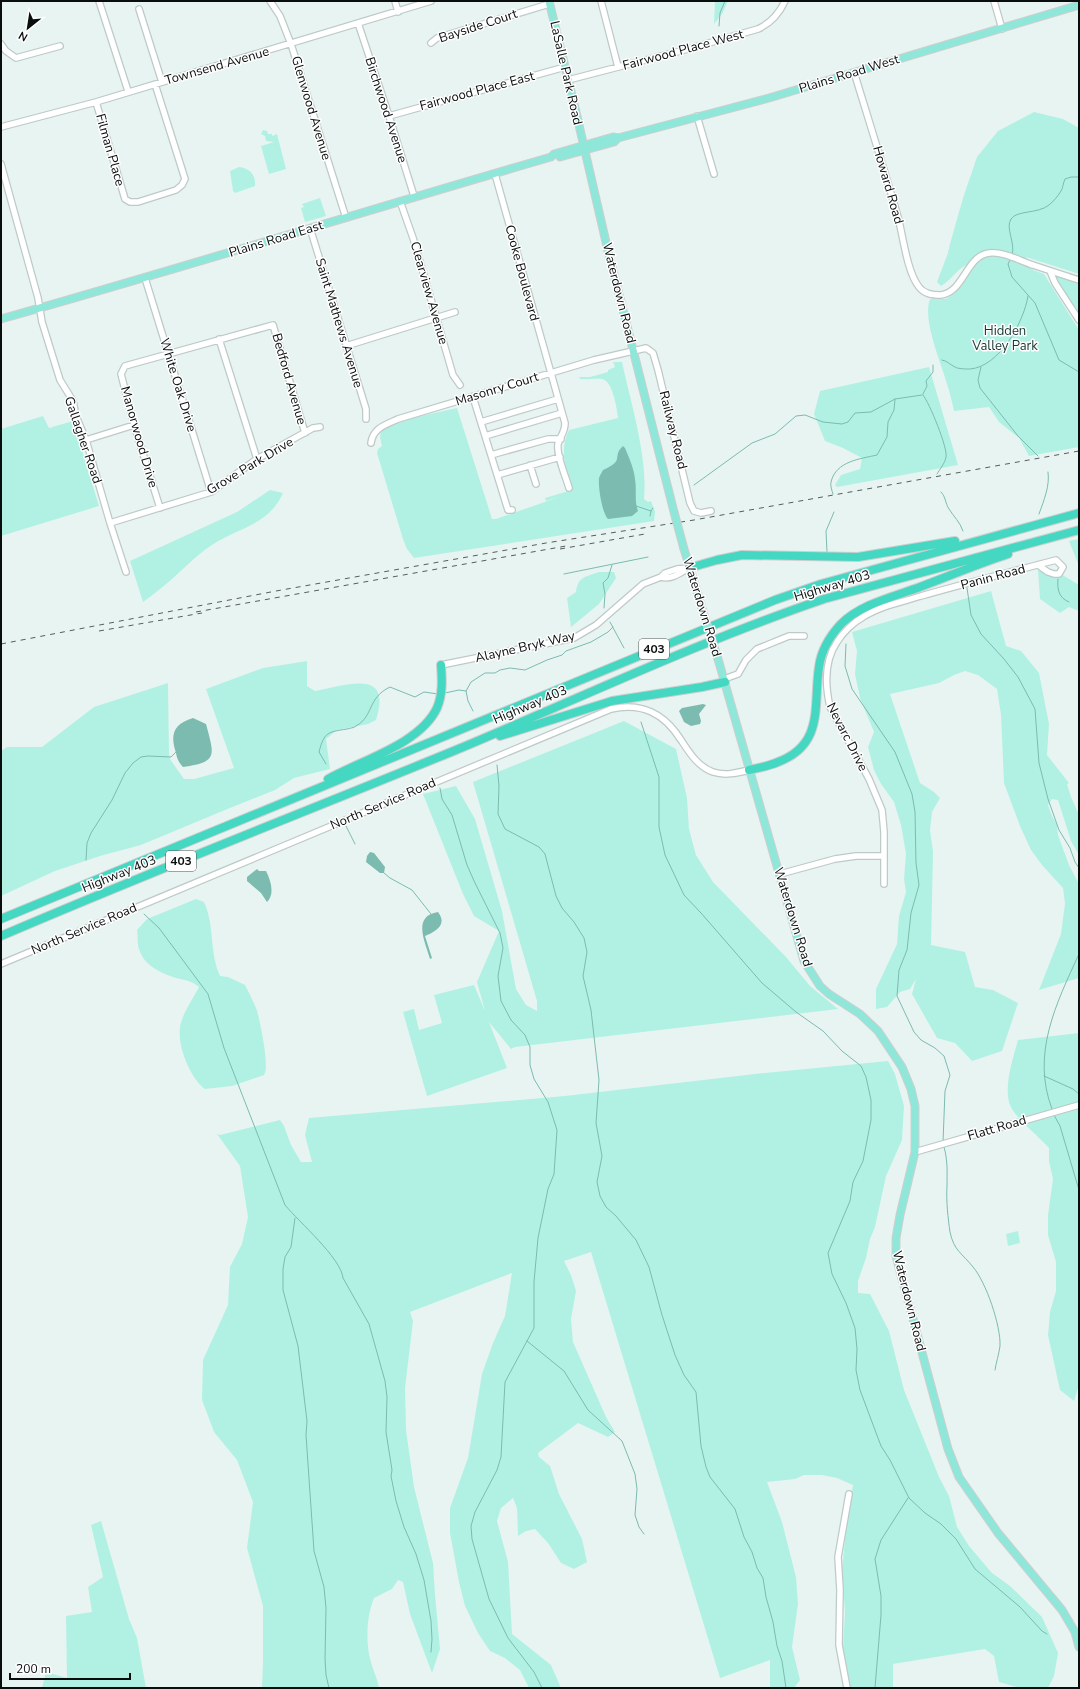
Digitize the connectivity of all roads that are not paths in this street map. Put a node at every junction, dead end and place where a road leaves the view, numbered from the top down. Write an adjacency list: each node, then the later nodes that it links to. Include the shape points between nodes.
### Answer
1 (99, 1): 24 (street)
2 (270, 1): 16 (street, Glenwood Avenue, via 280,16)
3 (395, 1): 11 (street)
4 (431, 1): 11 (street, Townsend Avenue)
5 (600, 1): 19 (street)
6 (786, 1): 19 (street, Fairwood Place West, via 774,18 758,29)
7 (994, 1): 13 (street)
8 (549, 2): 14 (street, Bayside Court, via 437,38); 18 (main road, LaSalle Park Road)
9 (1079, 6): 13 (main road, Plains Road West)
10 (139, 8): 22 (street)
11 (398, 12): 12 (street, Townsend Avenue)
12 (358, 23): 16 (street, Townsend Avenue); 26 (street, Birchwood Avenue)
13 (1002, 29): 20 (main road, Plains Road West)
14 (431, 43)
15 (1, 44): 17 (street, via 16,58)
16 (291, 44): 22 (street, Townsend Avenue); 35 (street, Glenwood Avenue)
17 (60, 46)
18 (565, 67): 21 (main road, LaSalle Park Road); 26 (street, Fairwood Place East)
19 (618, 67): 21 (street, Fairwood Place West)
20 (854, 72): 27 (main road, Plains Road West, via 769,98); 37 (street, Howard Road, via 913,277 919,287 927,293 944,294 953,289 979,257 990,252)
21 (568, 80): 29 (main road, LaSalle Park Road)
22 (162, 82): 23 (street, Townsend Avenue)
23 (155, 84): 24 (street, Townsend Avenue); 25 (street, Filman Place, via 185,179 176,190 138,202 125,199)
24 (128, 91): 25 (street, Townsend Avenue)
25 (96, 102): 28 (street, Townsend Avenue)
26 (389, 116): 33 (street, Birchwood Avenue)
27 (696, 116): 29 (main road, Plains Road West, via 618,138 613,137); 32 (street)
28 (1, 127)
29 (584, 148): 31 (main road, Plains Road East, via 554,154); 47 (main road, Waterdown Road)
30 (1, 164): 40 (street, Gallagher Road)
31 (495, 174): 33 (main road, Plains Road East); 49 (street, Cooke Boulevard)
32 (714, 174)
33 (414, 196): 34 (main road, Plains Road East)
34 (400, 201): 35 (main road, Plains Road East); 42 (street, Clearview Avenue)
35 (346, 218): 36 (main road, Plains Road East)
36 (310, 228): 38 (main road, Plains Road East); 46 (street, Saint Mathews Avenue)
37 (1050, 271): 39 (street); 44 (street)
38 (145, 278): 40 (main road, Plains Road East); 48 (street, White Oak Drive)
39 (1079, 280)
40 (40, 308): 43 (main road, Plains Road East); 60 (street, Gallagher Road, via 60,380 73,401)
41 (455, 312): 42 (street)
42 (435, 318): 46 (street); 50 (street, Clearview Avenue, via 453,375)
43 (1, 319)
44 (1079, 320)
45 (219, 339): 48 (street); 58 (street, Bedford Avenue, via 272,325); 65 (street)
46 (346, 346): 54 (street, Saint Mathews Avenue, via 366,409)
47 (634, 350): 49 (street, Masonry Court); 73 (street, Railway Road, via 646,348 653,353 690,503 694,511); 79 (main road, Waterdown Road, bridge, via 656,447)
48 (169, 353): 56 (street, Manorwood Drive, via 125,366 121,374); 70 (street, White Oak Drive)
49 (549, 373): 51 (street, Masonry Court); 52 (street, Cooke Boulevard)
50 (460, 384)
51 (473, 397): 55 (street); 62 (street, Masonry Court, via 398,419 379,428)
52 (558, 399): 53 (street, Cooke Boulevard); 55 (street)
53 (562, 413): 59 (street); 61 (street, Cooke Boulevard, via 565,431)
54 (366, 419)
55 (481, 422): 59 (street)
56 (134, 425): 60 (street); 71 (street, Manorwood Drive)
57 (320, 427): 58 (street, Grove Park Drive)
58 (304, 433): 65 (street, Grove Park Drive)
59 (485, 436): 63 (street)
60 (86, 440): 75 (street, Gallagher Road)
61 (561, 440): 63 (street, via 548,439); 64 (street, Cooke Boulevard, via 558,444)
62 (371, 443)
63 (491, 455): 67 (street)
64 (560, 457): 66 (street); 69 (street, Cooke Boulevard)
65 (257, 459): 70 (street, Grove Park Drive)
66 (530, 465): 67 (street); 68 (street)
67 (497, 475): 72 (street, via 508,510)
68 (536, 484)
69 (569, 488)
70 (211, 492): 71 (street, Grove Park Drive)
71 (160, 508): 75 (street, Grove Park Drive)
72 (512, 510)
73 (711, 511)
74 (1079, 513): 76 (highway, Highway 403 / 403)
75 (110, 524): 80 (street, Gallagher Road)
76 (1023, 528): 79 (highway, via 924,548 858,557 742,555); 87 (highway, Highway 403 / 403, via 821,584 775,600)
77 (1079, 530): 85 (highway, Highway 403 / 403, via 824,599 784,613); 86 (highway, via 872,605 847,619 828,641 820,659 816,716 806,742 797,752 779,762)
78 (1038, 565): 81 (street, Panin Road)
79 (689, 568): 83 (street, Alayne Bryk Way, via 665,573 639,587 579,636); 84 (main road, Waterdown Road, bridge)
80 (126, 572)
81 (948, 589): 88 (street, Nevarc Drive, via 887,606 863,616 836,642 827,668 830,707 870,779 882,810)
82 (804, 636): 84 (street, via 789,636 757,649 746,660 738,674)
83 (441, 665): 87 (highway, via 441,694 429,720 410,736)
84 (724, 680): 85 (highway, via 702,687 612,701); 86 (main road, Waterdown Road)
85 (457, 749): 92 (highway, Highway 403 / 403)
86 (749, 770): 89 (main road, Waterdown Road); 93 (street, North Service Road, via 731,774 714,772 695,759 671,727 655,713 630,706 611,709)
87 (295, 797): 91 (highway, Highway 403 / 403)
88 (883, 856): 89 (street, via 835,859); 90 (street, Nevarc Drive)
89 (780, 874): 95 (main road, Waterdown Road, via 808,969 829,994 878,1031 902,1067 912,1089 915,1106)
90 (884, 884)
91 (1, 919)
92 (1, 936)
93 (1, 964)
94 (1079, 1105): 95 (street, Flatt Road)
95 (915, 1152): 97 (main road, Waterdown Road, via 900,1215 896,1256 948,1449 959,1477 998,1533 1062,1610 1075,1632)
96 (850, 1494): 98 (street, via 838,1557 839,1646)
97 (1079, 1647)
98 (847, 1688)

